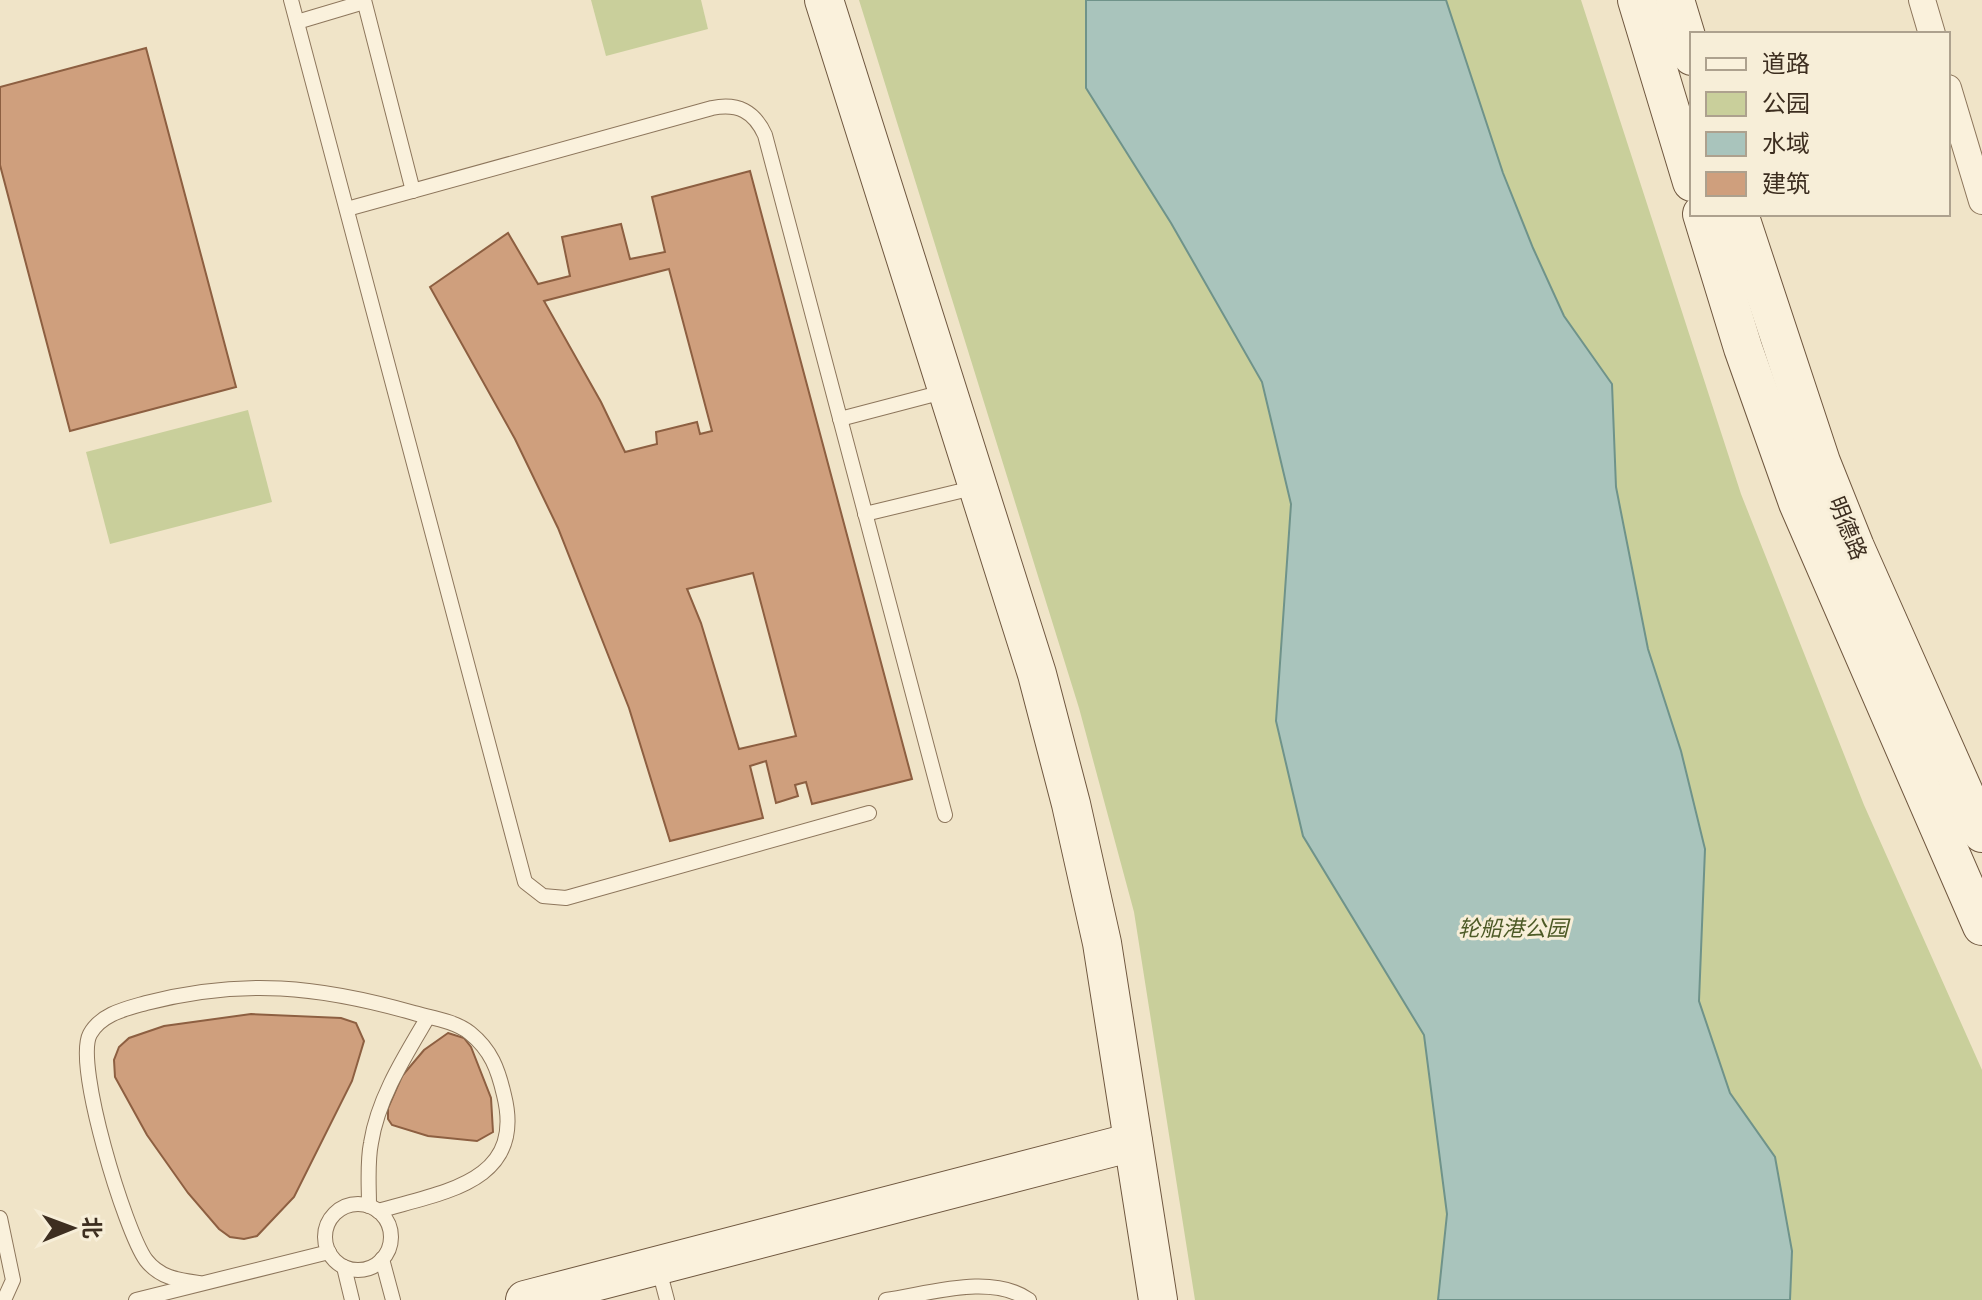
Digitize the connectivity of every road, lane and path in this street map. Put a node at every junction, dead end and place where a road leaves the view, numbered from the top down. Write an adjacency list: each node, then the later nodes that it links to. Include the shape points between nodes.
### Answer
1 (291, 0): 7 (lane)
2 (824, 0): 17 (street)
3 (1637, 0): 11 (street)
4 (1675, 0): 9 (street)
5 (1922, 0): 8 (street)
6 (364, 1): 7 (lane); 12 (lane)
7 (297, 22): 14 (lane)
8 (1931, 32)
9 (1690, 49)
10 (1950, 95): 13 (street)
11 (1690, 175)
12 (413, 191): 14 (lane); 18 (lane, via 712,108 739,107 753,115 765,135)
13 (1982, 201)
14 (347, 209): 21 (lane, via 520,868 532,891 566,898)
15 (1703, 216): 24 (street, via 1798,503)
16 (1740, 216): 23 (street, 明德路, via 1821,462)
17 (948, 391): 18 (lane); 19 (street)
18 (840, 419): 20 (lane)
19 (977, 487): 20 (lane); 26 (street, via 1037,674 1071,804 1102,943)
20 (865, 514): 22 (lane)
21 (869, 813)
22 (945, 815)
23 (1982, 833)
24 (1982, 926)
25 (428, 1017): 27 (lane, via 402,1059 375,1124 369,1152); 27 (lane, via 466,1030 491,1054 507,1107 505,1149 461,1185); 32 (lane, via 287,986 177,995 101,1020 89,1036 86,1070 120,1197 144,1258 171,1279)
26 (1133, 1142): 33 (street); 41 (street)
27 (374, 1209): 29 (lane, via 347,1206 330,1220); 30 (lane, via 390,1230)
28 (0, 1218): 34 (lane, via 13,1280)
29 (329, 1252): 31 (lane); 32 (lane)
30 (382, 1259): 31 (lane, via 364,1270); 37 (lane)
31 (344, 1267): 36 (lane)
32 (199, 1283): 35 (lane)
33 (662, 1283): 38 (street)
34 (4, 1300)
35 (136, 1300)
36 (352, 1300)
37 (393, 1300)
38 (525, 1300)
39 (886, 1300): 40 (lane, via 990,1286)
40 (1029, 1300)
41 (1158, 1300)

